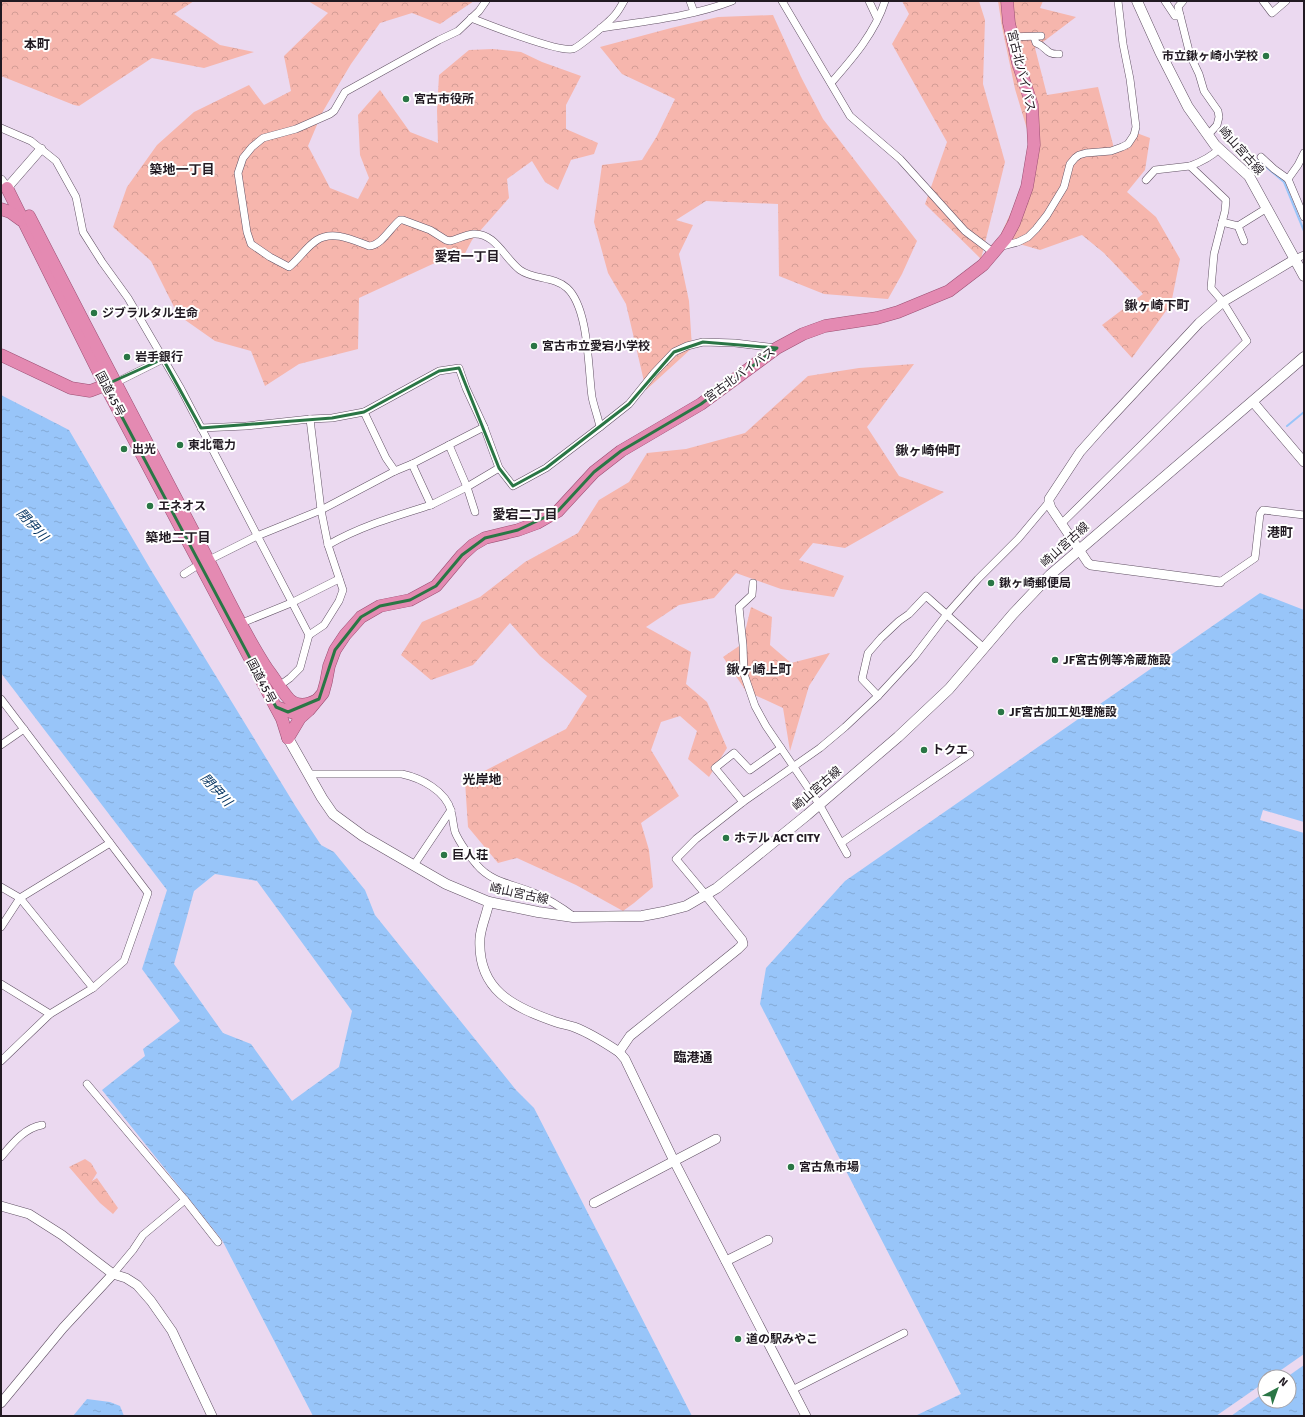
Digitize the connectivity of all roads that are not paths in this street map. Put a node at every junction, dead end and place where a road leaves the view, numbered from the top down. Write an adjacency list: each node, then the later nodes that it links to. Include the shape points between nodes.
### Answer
1 (486, 1): 17 (street)
2 (624, 1): 19 (street, via 615,15)
3 (690, 1): 15 (street)
4 (732, 1): 15 (street)
5 (782, 1): 22 (street)
6 (869, 1): 18 (street)
7 (885, 1): 18 (street)
8 (1007, 1): 20 (highway, 宮古北バイパス)
9 (1118, 1): 42 (street, via 1136,127 1132,139 1128,144 1111,151 1086,153 1075,158 1070,164 1064,187 1036,229 1028,237)
10 (1138, 1): 24 (main road, 崎山宮古線, via 1188,107)
11 (1165, 1): 16 (street, via 1175,16)
12 (1183, 1): 16 (street, via 1178,7)
13 (1263, 1): 14 (street, via 1272,13)
14 (1286, 1)
15 (694, 12): 19 (street)
16 (1180, 16): 24 (street, via 1190,55 1204,90 1218,111 1217,125)
17 (471, 18): 19 (street, via 562,49 574,49); 54 (street, via 458,31 352,87 345,92 330,114 296,129 263,138 252,148 243,158 238,173 247,232 251,244 270,258 289,267 317,240 339,236 368,246 373,245 400,220 430,230 450,241 475,234 488,237 521,271 560,283 574,296 583,318 593,398)
18 (877, 18): 22 (street, via 858,52)
19 (601, 28)
20 (1012, 37): 21 (street, via 1037,36 1036,43 1044,47 1048,53); 42 (highway, 宮古北バイパス, via 1032,105 1034,145 1027,187 1014,223)
21 (1059, 54)
22 (831, 83): 42 (street, via 850,116 900,159 965,231)
23 (1, 128): 25 (street)
24 (1208, 134): 26 (main road, 崎山宮古線)
25 (41, 149): 33 (street); 48 (street, via 56,161 76,197 83,232 128,298)
26 (1219, 149): 29 (street, via 1208,158); 35 (main road, 崎山宮古線, via 1249,176)
27 (1304, 153): 30 (street)
28 (1261, 157): 31 (street)
29 (1190, 166): 32 (street, via 1155,170); 39 (street, via 1224,198 1226,204)
30 (1301, 167): 31 (street)
31 (1288, 179): 37 (street)
32 (1146, 180)
33 (3, 187): 34 (highway); 38 (highway, 国道45号); 50 (highway, 国道45号, via 27,212)
34 (1, 199)
35 (1267, 208): 40 (street); 43 (main road, 崎山宮古線)
36 (1, 209): 38 (highway)
37 (1304, 217)
38 (22, 221): 50 (highway, 国道45号)
39 (1222, 222): 40 (street); 45 (street, via 1214,254 1211,288)
40 (1238, 226): 41 (street)
41 (1244, 241)
42 (997, 250): 46 (highway, 宮古北バイパス, via 983,265 949,291 878,318 825,326)
43 (1300, 257): 44 (main road, 崎山宮古線); 45 (street)
44 (1304, 276)
45 (1223, 302): 63 (street, via 1191,331 1095,435 1071,465); 68 (street, via 1247,341)
46 (777, 348): 54 (street, via 702,342 687,346 674,352 629,404); 86 (highway, 宮古北バイパス, via 701,404 621,450 594,472 558,511 537,523 485,538 462,555 436,586 410,600 380,606 361,617 335,650 323,693 319,699)
47 (1, 355): 50 (highway, via 71,388 90,391)
48 (164, 359): 50 (street, via 121,380); 56 (street)
49 (1302, 360): 51 (main road, 崎山宮古線)
50 (109, 383): 72 (highway, 国道45号)
51 (1253, 402): 58 (street); 71 (main road, 崎山宮古線)
52 (364, 412): 53 (street); 55 (street, via 439,371 459,368); 61 (street)
53 (310, 419): 56 (street); 65 (street)
54 (600, 426): 60 (street, via 546,468 513,486)
55 (484, 427): 57 (street); 60 (street)
56 (200, 428): 69 (street)
57 (449, 445): 59 (street); 62 (street)
58 (1304, 462)
59 (412, 464): 61 (street); 64 (street)
60 (499, 468): 62 (street)
61 (395, 471): 65 (street)
62 (467, 487): 64 (street); 66 (street)
63 (1049, 502): 68 (street); 78 (street)
64 (432, 505): 70 (street, via 376,522)
65 (321, 510): 69 (street); 70 (street)
66 (475, 512)
67 (1304, 515): 75 (street, via 1264,510 1260,514 1255,558)
68 (1061, 524): 71 (street)
69 (257, 536): 72 (street); 77 (street)
70 (328, 545): 74 (street)
71 (1079, 550): 75 (street, via 1091,565); 81 (main road, 崎山宮古線, via 1050,575)
72 (204, 562): 73 (street); 79 (highway, 国道45号)
73 (184, 574)
74 (339, 579): 77 (street); 80 (street, via 343,590 339,601 324,625)
75 (1220, 582)
76 (753, 583): 91 (street, via 752,595 739,607 744,674 755,706)
77 (291, 603): 79 (street); 80 (street)
78 (947, 614): 81 (street); 84 (street, via 914,657); 84 (street, via 926,596 868,653 862,679)
79 (236, 625): 82 (highway, 国道45号); 87 (highway, 国道45号)
80 (309, 635): 83 (street, via 300,668)
81 (984, 648): 96 (main road, 崎山宮古線, via 949,689 910,726)
82 (261, 660): 83 (highway, 国道45号); 87 (highway)
83 (279, 686): 86 (highway, 国道45号, via 290,700)
84 (878, 696): 93 (street, via 830,740)
85 (1, 699): 88 (street)
86 (304, 707): 87 (highway, 国道45号, via 297,714); 89 (highway)
87 (283, 713): 89 (highway)
88 (24, 729): 90 (street); 98 (street)
89 (288, 738): 94 (main road, 崎山宮古線)
90 (1, 745)
91 (781, 748): 93 (street); 95 (street, via 750,770 734,753 715,768)
92 (970, 754): 99 (street)
93 (794, 767): 95 (street); 96 (street)
94 (308, 774): 97 (street, via 412,776 442,795); 101 (main road, 崎山宮古線, via 333,814 363,836)
95 (743, 802): 103 (street, via 676,859)
96 (819, 804): 99 (street); 103 (main road, 崎山宮古線)
97 (451, 810): 101 (street); 106 (street, via 455,832 478,867 490,877 552,902)
98 (110, 843): 104 (street); 109 (street, via 148,893 124,961)
99 (841, 843): 100 (street)
100 (847, 854)
101 (414, 865): 105 (main road, 崎山宮古線, via 446,884)
102 (1, 887): 104 (street)
103 (706, 895): 106 (main road, 崎山宮古線, via 686,906 642,916); 111 (street, via 743,944 630,1036)
104 (20, 898): 107 (street); 109 (street)
105 (489, 902): 106 (main road, 崎山宮古線); 111 (street, via 480,936 480,951 488,977 496,991 525,1010 574,1027 598,1038)
106 (573, 917)
107 (1, 927)
108 (1, 984): 110 (street)
109 (93, 988): 110 (street)
110 (50, 1014): 112 (street)
111 (619, 1052): 117 (street)
112 (1, 1061)
113 (87, 1084): 118 (street)
114 (42, 1125): 116 (street, via 21,1136)
115 (716, 1139): 117 (street)
116 (1, 1157)
117 (674, 1161): 119 (street); 123 (street)
118 (185, 1200): 122 (street); 124 (street, via 143,1235 134,1250)
119 (594, 1203)
120 (1, 1206): 124 (street, via 29,1214 62,1235)
121 (768, 1240): 123 (street)
122 (218, 1242)
123 (726, 1261): 126 (street)
124 (113, 1274): 127 (street, via 62,1328); 128 (street, via 137,1285 172,1331)
125 (904, 1333): 126 (street)
126 (792, 1390): 129 (street)
127 (1, 1403)
128 (212, 1416)
129 (806, 1416)

